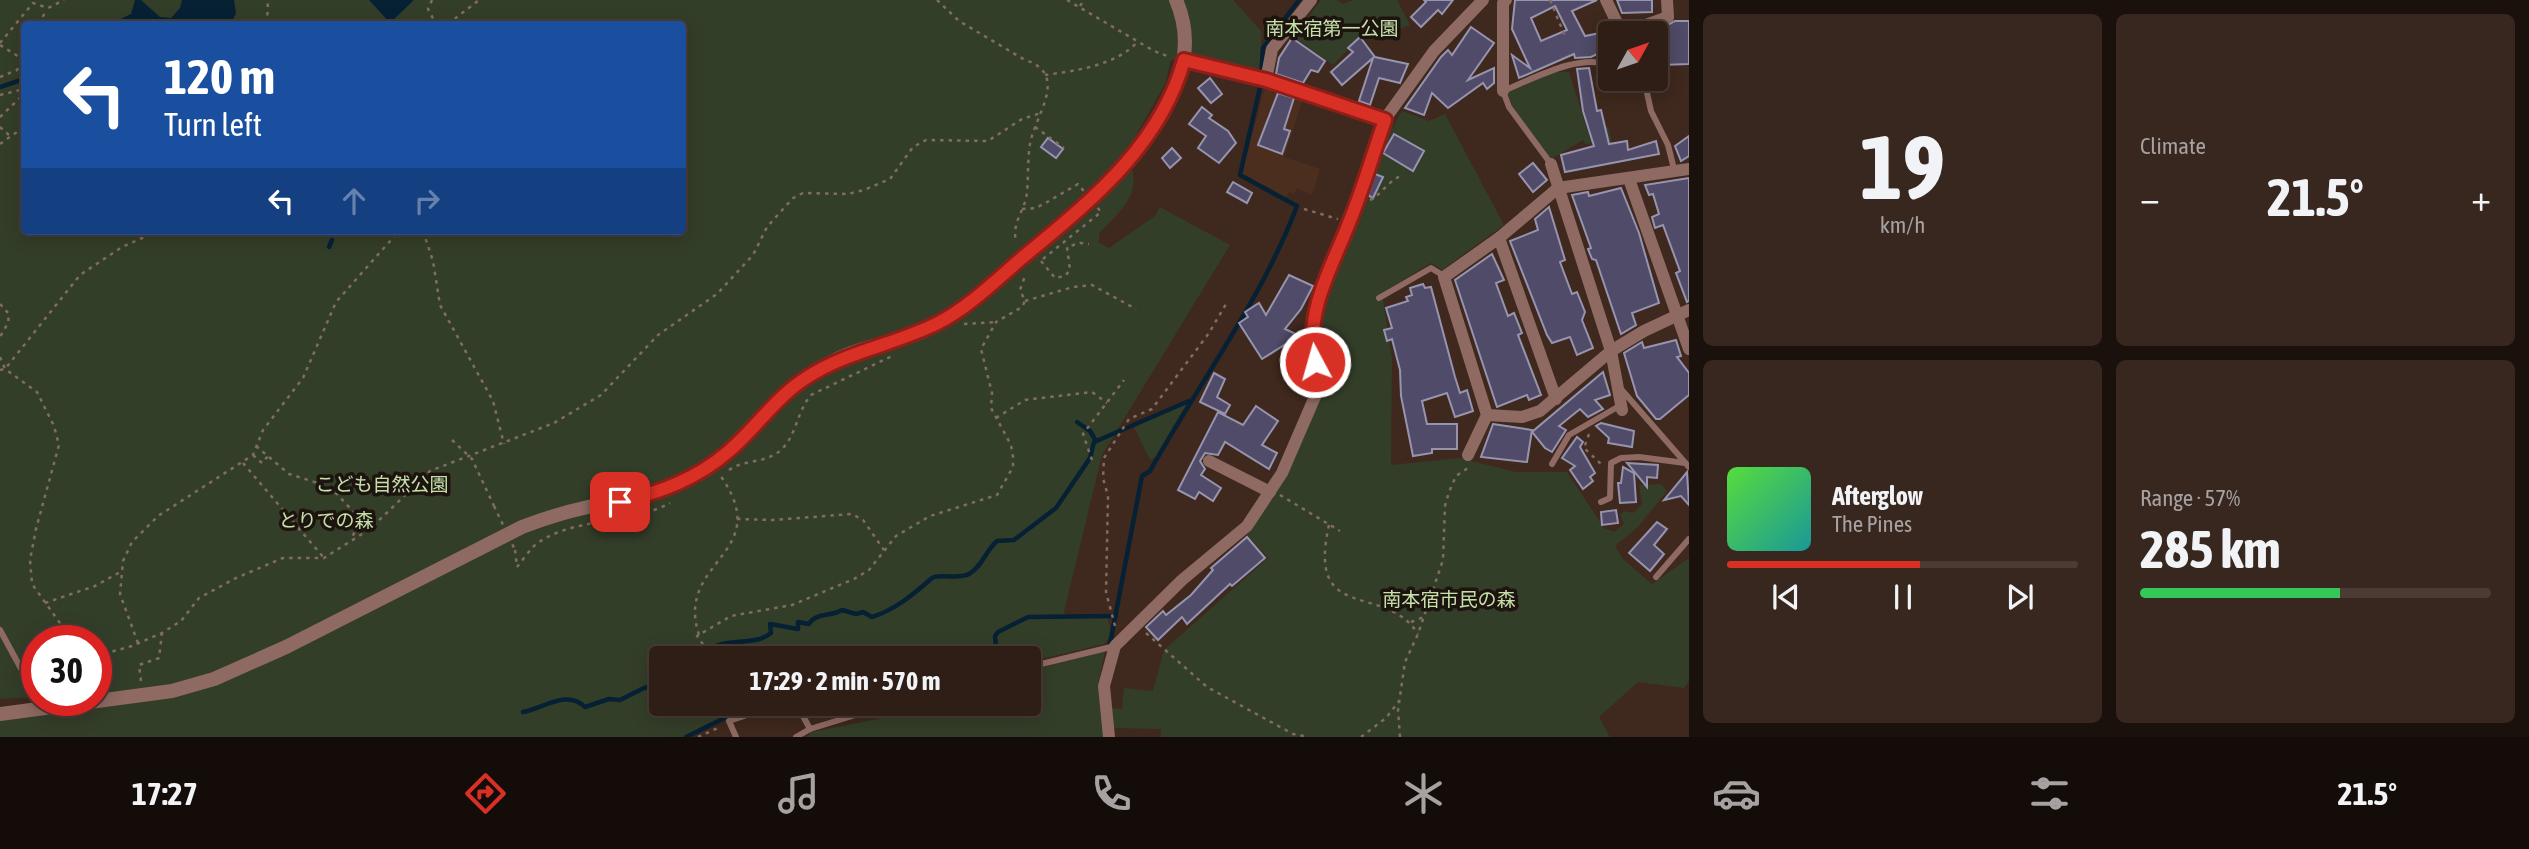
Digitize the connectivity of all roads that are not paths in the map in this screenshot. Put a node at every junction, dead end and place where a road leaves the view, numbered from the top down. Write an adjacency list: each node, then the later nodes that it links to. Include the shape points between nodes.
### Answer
1 (1176, 0): 9 (street, via 1184,31)
2 (1311, 0): 11 (street, via 1272,49)
3 (1483, 0): 14 (street, via 1434,51)
4 (1506, 0): 13 (street)
5 (1605, 0): 7 (street)
6 (1667, 0): 8 (street, via 1668,17)
7 (1616, 21)
8 (1660, 21)
9 (1184, 60): 11 (street); 42 (street, via 1168,104 1139,148 1103,189 1056,230 968,304 938,323 844,355 803,380 705,469 651,494 522,527 236,671 192,686)
10 (1598, 60): 13 (lane)
11 (1261, 79): 14 (street)
12 (1647, 91): 17 (lane)
13 (1503, 92): 15 (lane)
14 (1385, 120): 34 (street, via 1313,318 1311,339 1321,386)
15 (1550, 164): 19 (street)
16 (1689, 169): 17 (street)
17 (1675, 173): 18 (street)
18 (1629, 179): 19 (street); 23 (street)
19 (1558, 188): 20 (street); 25 (street)
20 (1499, 238): 21 (street); 27 (street)
21 (1444, 276): 22 (lane, via 1431,268); 29 (street)
22 (1379, 298)
23 (1683, 313): 24 (street); 25 (street)
24 (1689, 349)
25 (1611, 351): 26 (street); 27 (street)
26 (1618, 384): 28 (street); 33 (lane)
27 (1556, 399): 29 (street, via 1541,411 1522,417)
28 (1622, 407): 32 (lane, via 1569,435)
29 (1487, 415): 30 (street)
30 (1471, 458)
31 (1209, 461): 34 (street)
32 (1552, 464)
33 (1687, 465): 35 (lane, via 1621,458 1611,463 1610,498)
34 (1276, 494): 39 (street, via 1247,526)
35 (1601, 502)
36 (1689, 539): 37 (lane)
37 (1656, 577)
38 (0, 630): 41 (lane)
39 (1119, 641): 40 (lane); 51 (street, via 1104,686)
40 (1041, 664)
41 (21, 670)
42 (112, 697)
43 (21, 707): 44 (street)
44 (0, 714)
45 (744, 716): 49 (lane, via 729,721)
46 (803, 716): 48 (lane)
47 (852, 716): 48 (lane)
48 (810, 729): 50 (lane)
49 (736, 737)
50 (796, 737)
51 (1109, 737)

